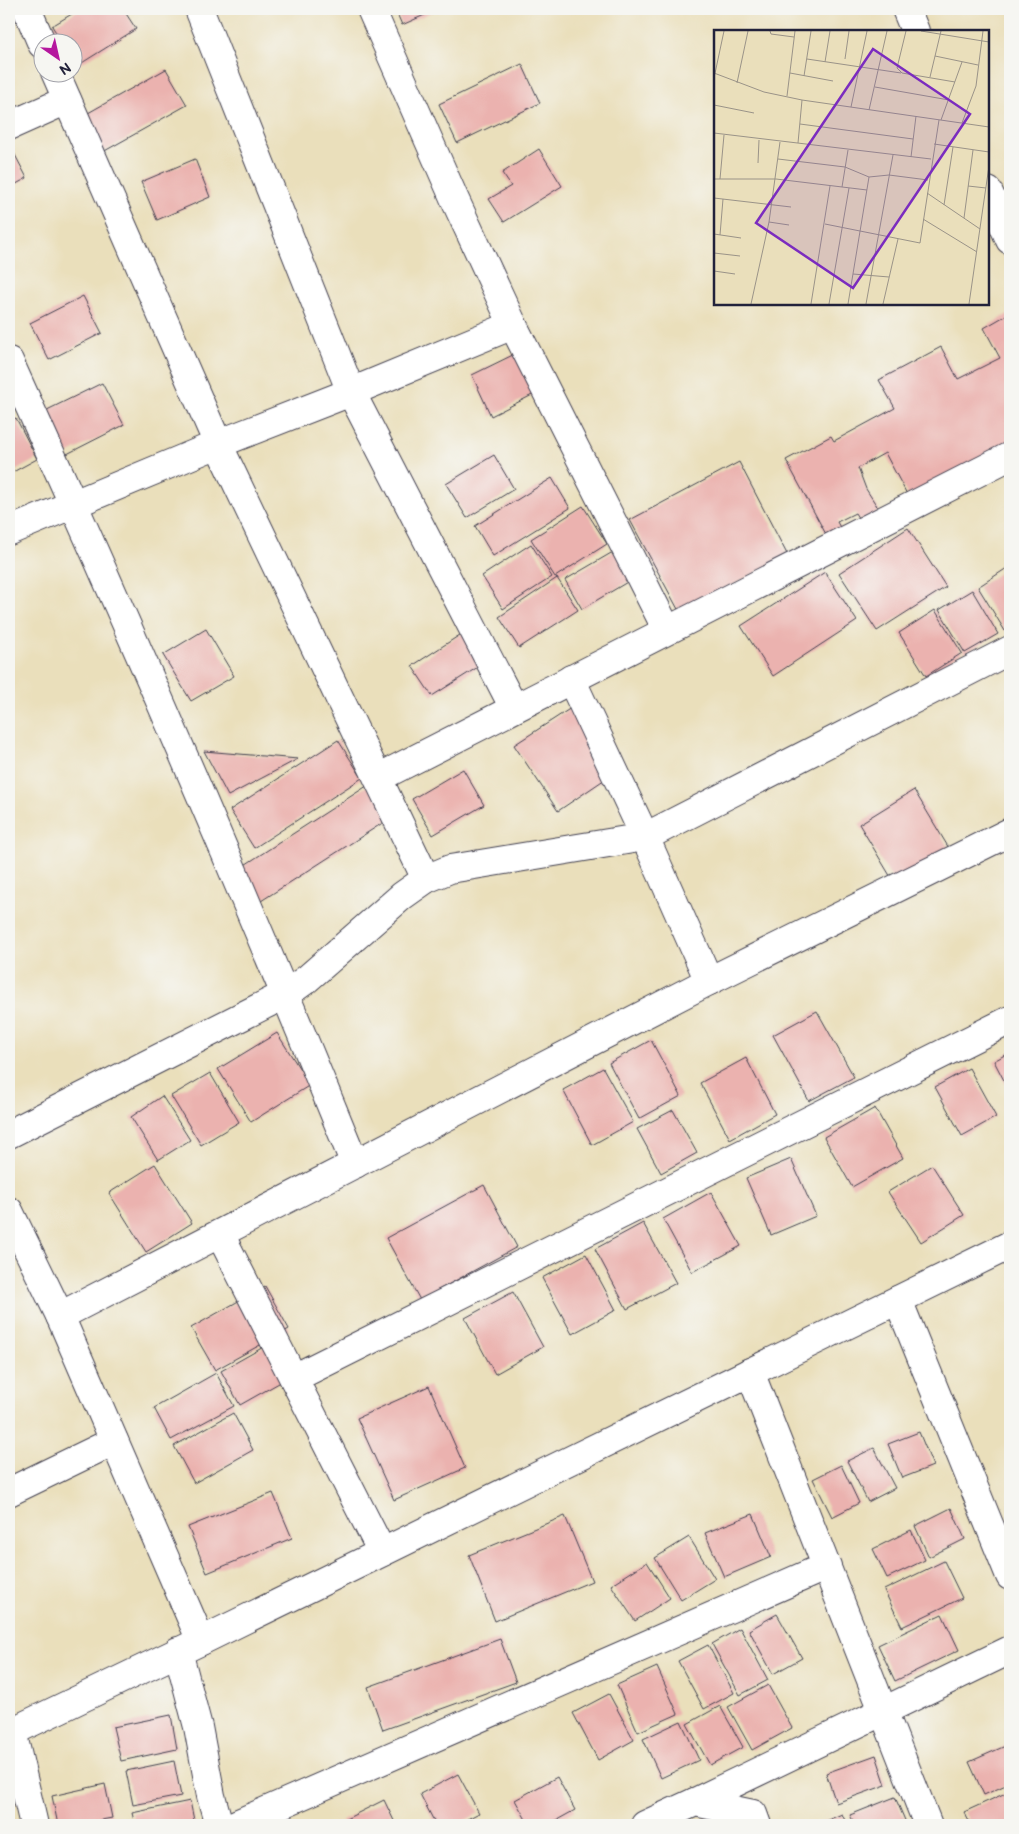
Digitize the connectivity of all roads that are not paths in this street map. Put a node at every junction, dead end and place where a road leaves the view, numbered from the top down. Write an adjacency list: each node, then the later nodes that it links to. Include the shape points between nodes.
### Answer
1 (27, 9): 6 (street)
2 (199, 9): 14 (street)
3 (371, 9): 12 (street)
4 (906, 9): 5 (street)
5 (915, 30)
6 (37, 32)
7 (59, 82): 8 (street)
8 (67, 100): 9 (street); 15 (street)
9 (9, 126)
10 (995, 200): 11 (street)
11 (1010, 240)
12 (513, 325): 14 (street); 19 (street)
13 (9, 361): 17 (street)
14 (352, 392): 15 (street); 22 (street)
15 (218, 444): 17 (street); 23 (street)
16 (1010, 456): 19 (street)
17 (74, 504): 18 (street); 28 (street)
18 (9, 531)
19 (667, 630): 21 (street)
20 (1010, 650): 25 (street)
21 (571, 679): 22 (street); 25 (street)
22 (514, 708): 23 (street)
23 (378, 778): 26 (street)
24 (1010, 832): 27 (street)
25 (645, 837): 26 (street, via 450,869); 27 (street)
26 (426, 879): 28 (street)
27 (709, 981): 31 (street)
28 (286, 994): 30 (street); 31 (street)
29 (1010, 1020): 38 (street)
30 (9, 1134)
31 (355, 1164): 33 (street)
32 (9, 1211): 36 (street)
33 (220, 1234): 36 (street); 38 (street)
34 (1010, 1245): 35 (street)
35 (898, 1300): 37 (street); 43 (street)
36 (60, 1316): 39 (street)
37 (750, 1372): 41 (street); 42 (street)
38 (294, 1378): 41 (street)
39 (114, 1441): 40 (street); 44 (street)
40 (9, 1492)
41 (382, 1552): 44 (street)
42 (826, 1566): 46 (street); 51 (street)
43 (1010, 1576)
44 (190, 1646): 47 (street); 50 (street, via 198,1727)
45 (1010, 1650): 46 (street)
46 (883, 1711): 48 (street); 54 (street)
47 (10, 1732): 49 (street)
48 (695, 1802): 52 (street); 53 (street, via 753,1814)
49 (34, 1825)
50 (218, 1825)
51 (234, 1825)
52 (645, 1825)
53 (758, 1825)
54 (928, 1825)

